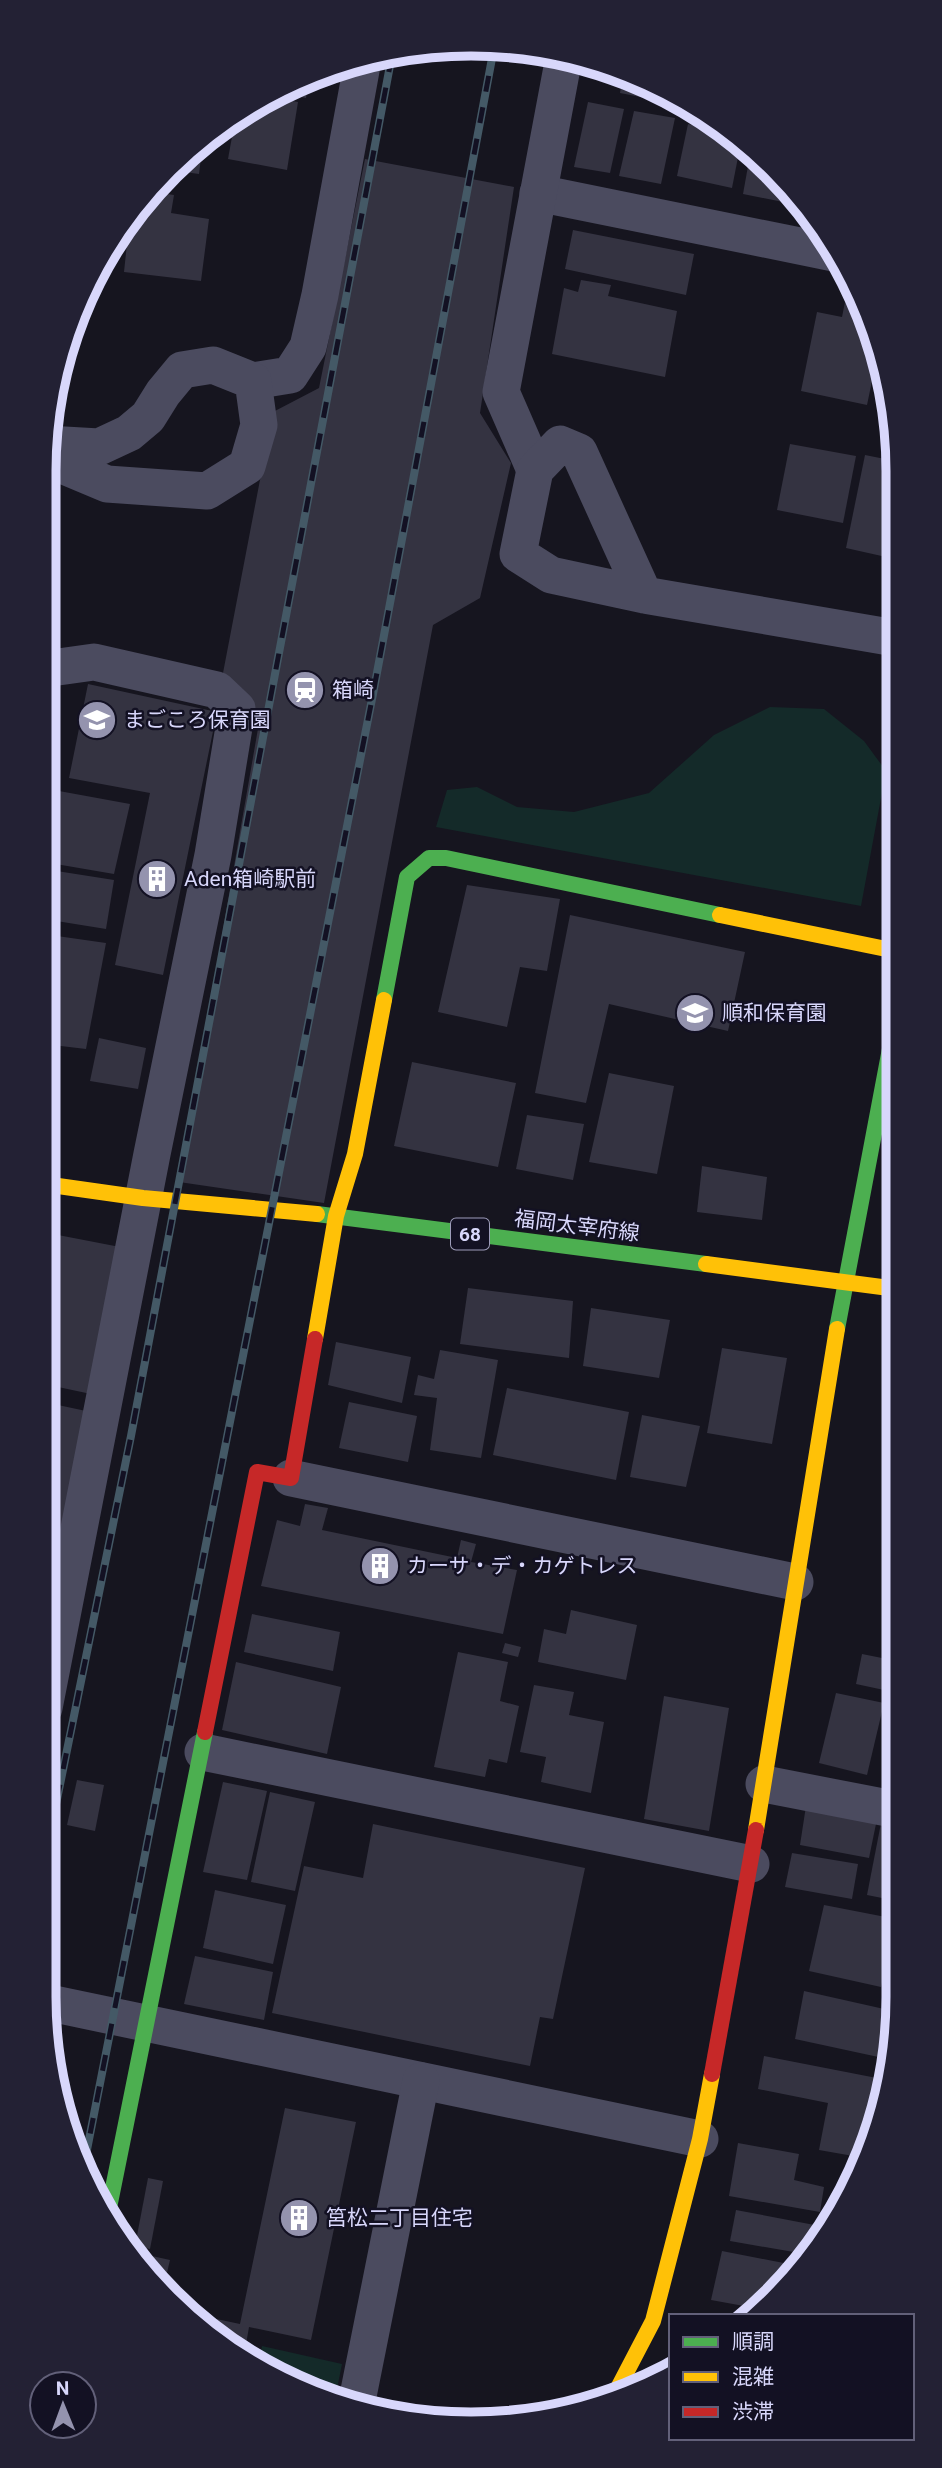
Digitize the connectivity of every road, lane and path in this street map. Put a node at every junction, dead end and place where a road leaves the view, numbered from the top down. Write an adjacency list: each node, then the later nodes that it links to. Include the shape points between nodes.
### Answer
1 (562, 66): 3 (street)
2 (361, 71): 5 (street, via 308,347 290,374)
3 (538, 193): 4 (street); 8 (street, via 501,392)
4 (822, 251)
5 (253, 381): 6 (street, via 214,365 182,370 148,417 129,433 99,447); 7 (street, via 259,425 247,466 207,491 107,484)
6 (57, 445)
7 (56, 463)
8 (535, 470): 9 (street, via 559,443 579,452); 9 (street, via 518,554 551,575)
9 (644, 595): 10 (street)
10 (886, 636)
11 (56, 667): 15 (street, via 94,662 218,690 237,709 213,855)
12 (886, 949): 16 (street, via 429,858 407,877 355,1154)
13 (886, 1069): 17 (street)
14 (56, 1186): 15 (street, 福岡太宰府線 / 68)
15 (143, 1198): 16 (street, 福岡太宰府線 / 68); 21 (street)
16 (336, 1216): 17 (street, 福岡太宰府線 / 68); 19 (street)
17 (845, 1281): 18 (street, 福岡太宰府線 / 68); 20 (street)
18 (886, 1287)
19 (291, 1478): 20 (street); 22 (street, via 257,1472)
20 (795, 1582): 23 (street)
21 (56, 1645)
22 (203, 1752): 25 (street); 27 (street)
23 (764, 1784): 24 (street); 25 (street)
24 (886, 1808)
25 (751, 1864): 29 (street)
26 (56, 2004): 27 (street)
27 (145, 2024): 28 (street); 30 (street)
28 (421, 2081): 29 (street); 32 (street)
29 (699, 2138): 31 (street, via 653,2321)
30 (110, 2201)
31 (620, 2384)
32 (358, 2396)

